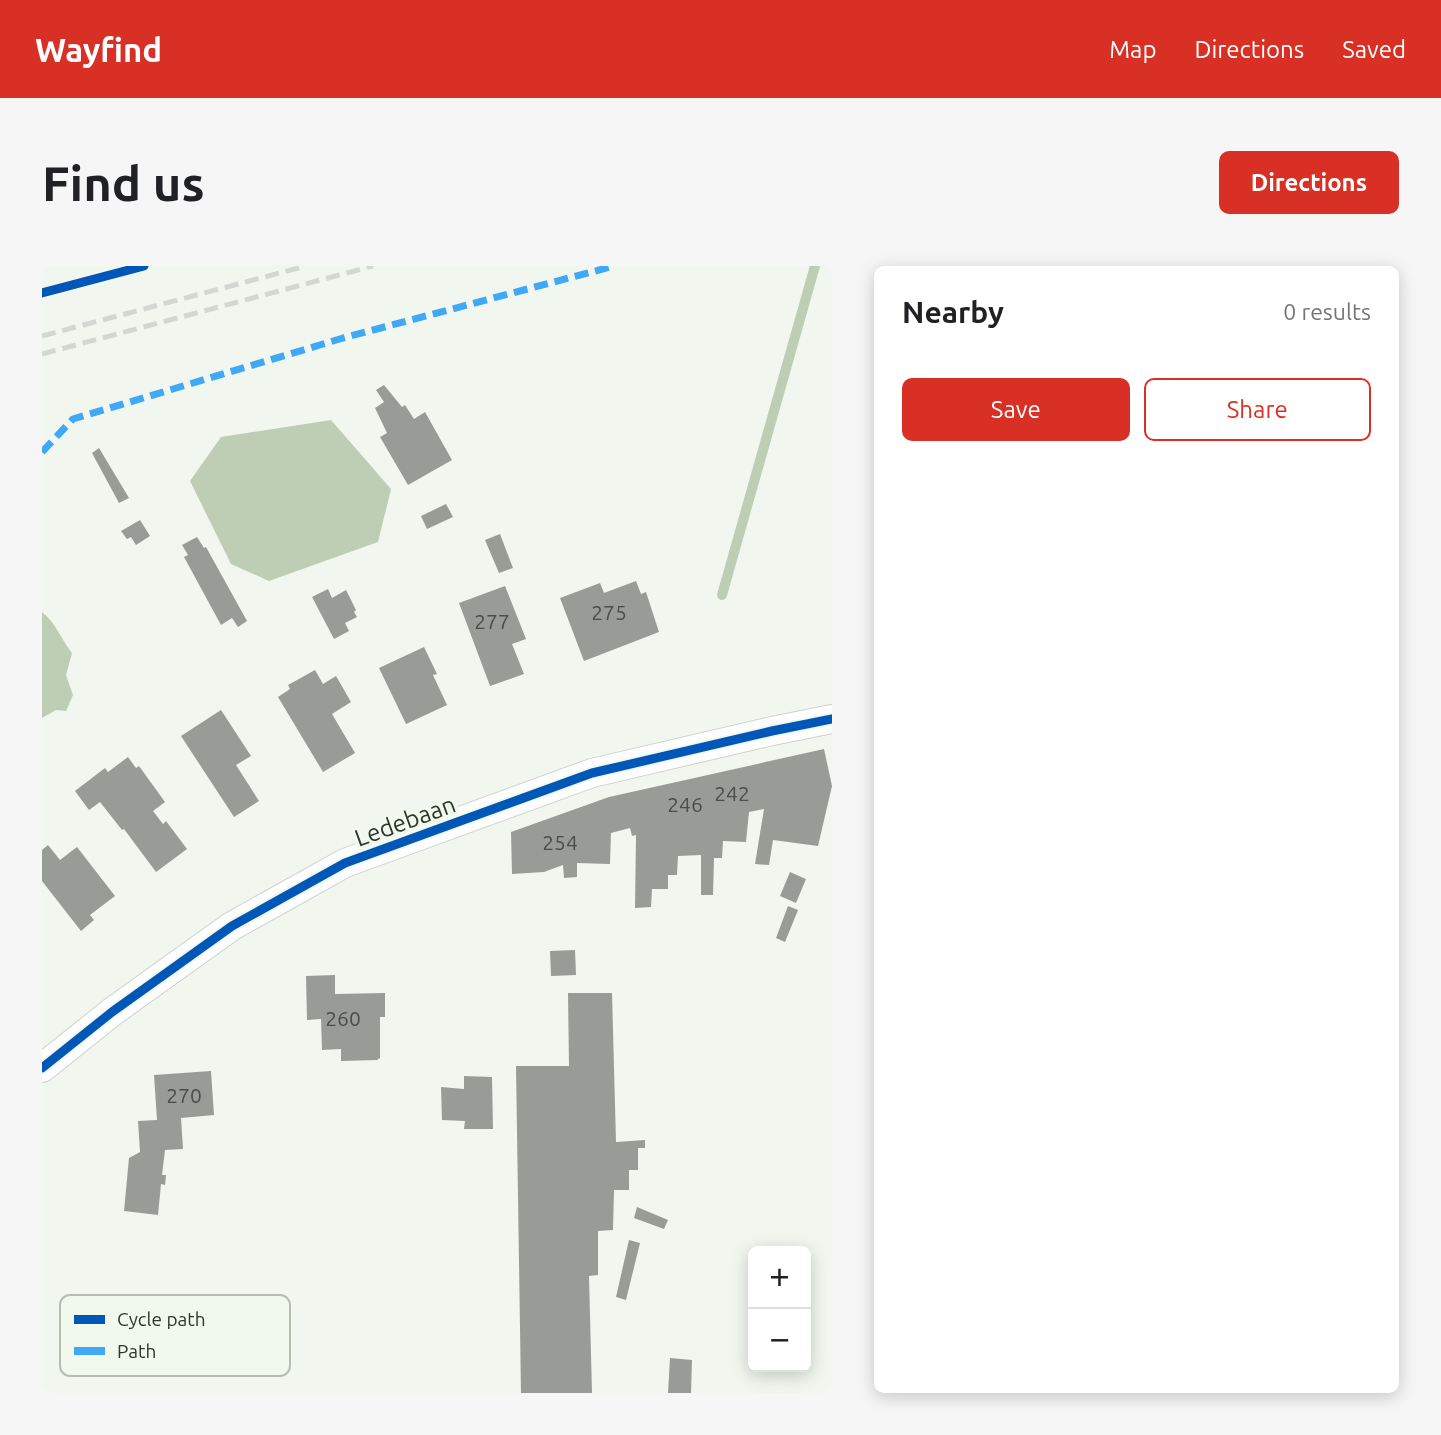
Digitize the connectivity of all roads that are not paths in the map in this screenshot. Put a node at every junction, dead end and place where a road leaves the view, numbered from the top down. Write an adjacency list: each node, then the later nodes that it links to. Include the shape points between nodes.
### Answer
1 (832, 719): 2 (street, Ledebaan, via 592,773 345,863 232,926)
2 (42, 1068)

